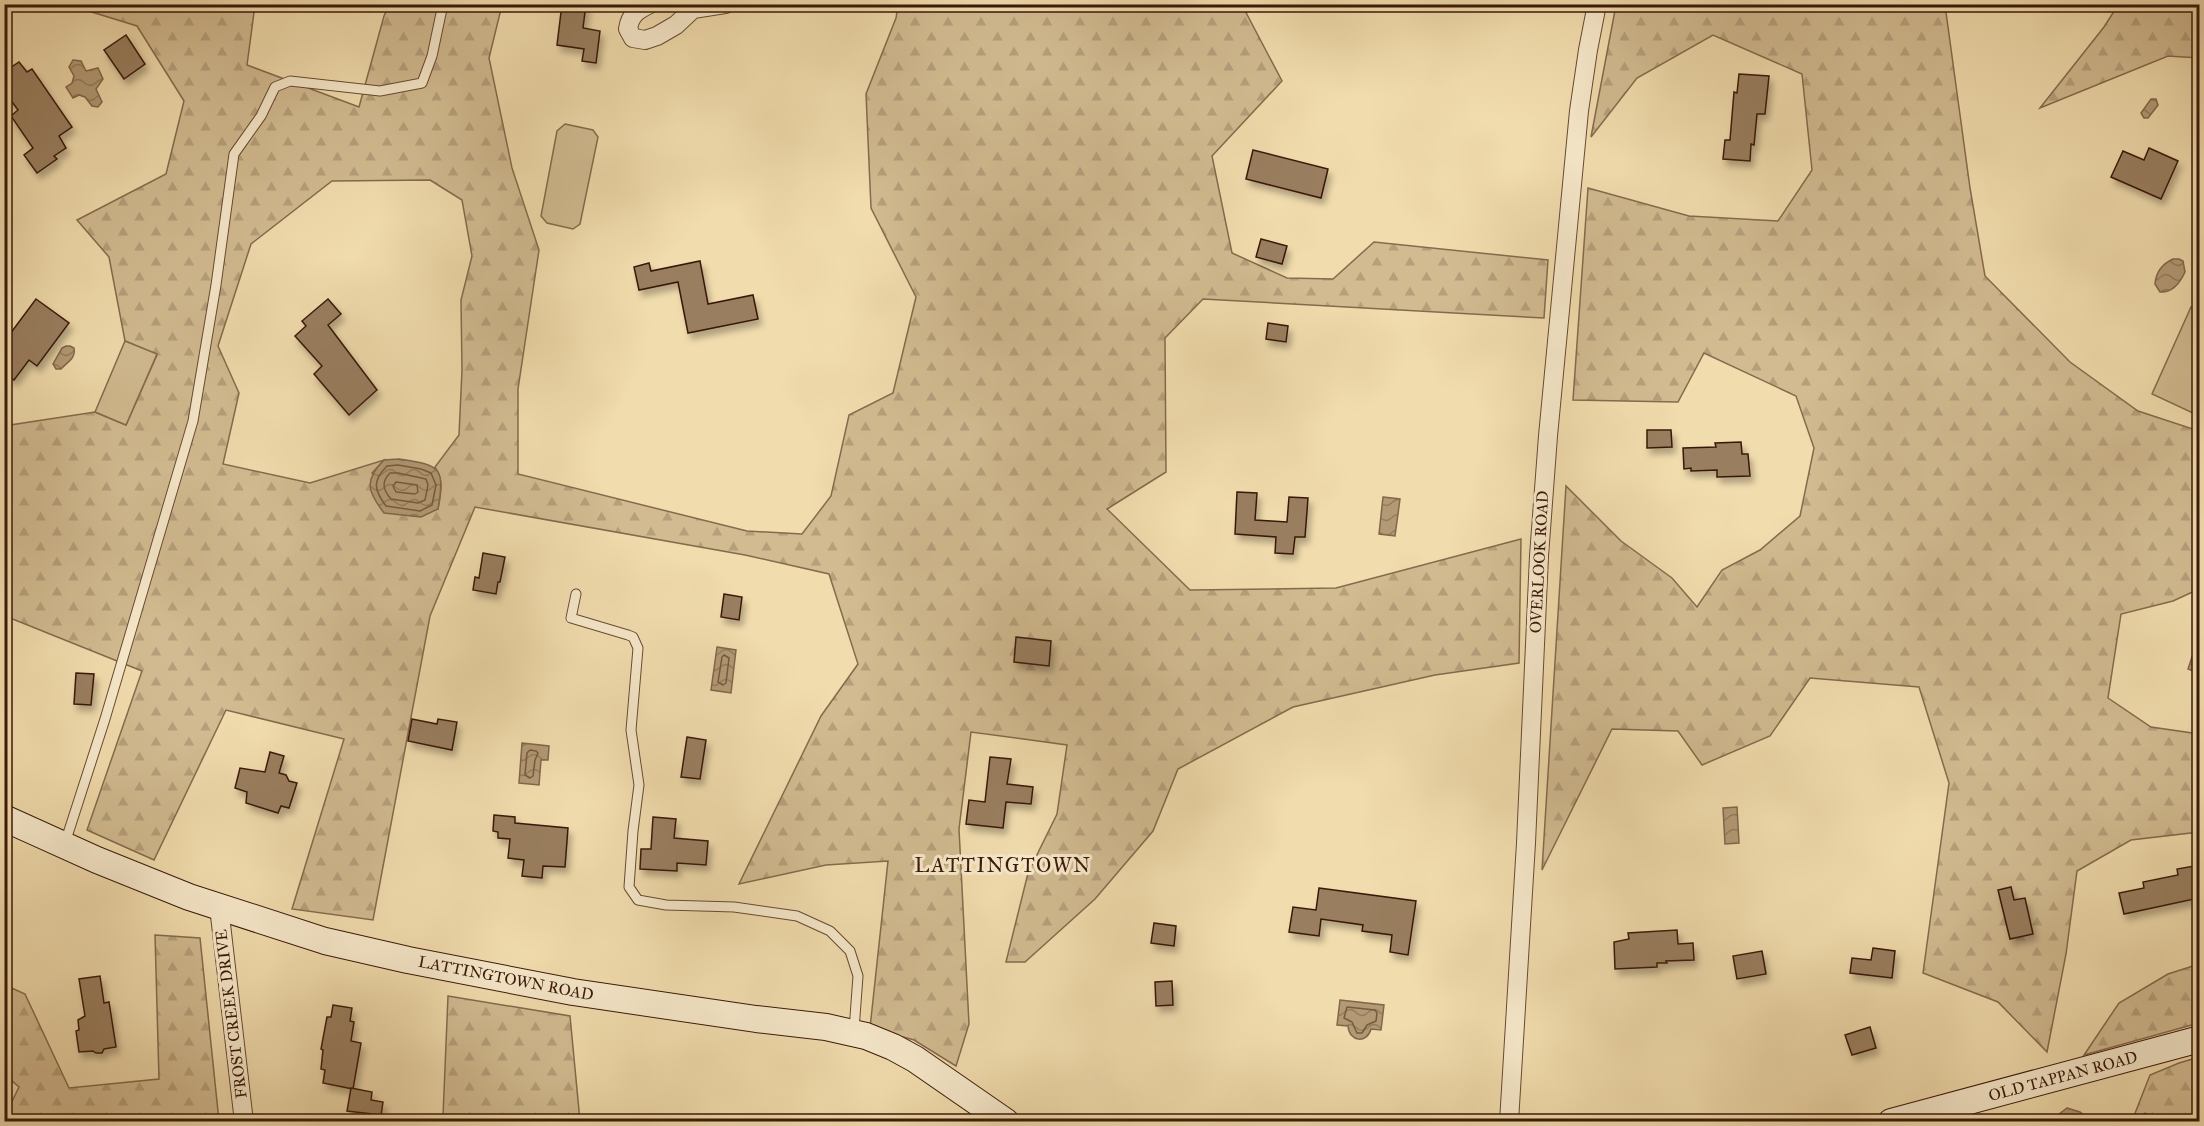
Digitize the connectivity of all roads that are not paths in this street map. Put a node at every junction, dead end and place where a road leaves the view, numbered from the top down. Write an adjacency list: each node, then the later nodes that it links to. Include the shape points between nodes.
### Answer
1 (443, 4): 8 (lane, via 422,82 380,91 290,81 275,87 261,116 234,154 193,421)
2 (650, 4): 5 (street, via 629,18 628,29 633,38 657,36 676,25)
3 (725, 4): 5 (street)
4 (1597, 4): 14 (street, OVERLOOK ROAD, via 1579,111 1549,419)
5 (690, 7)
6 (576, 594): 10 (lane, via 572,618 633,637 638,648 631,730 639,784 629,887 638,900 797,916 830,931 850,951 858,976)
7 (4, 818): 8 (street, LATTINGTOWN ROAD)
8 (64, 845): 9 (street, LATTINGTOWN ROAD)
9 (219, 907): 10 (street, LATTINGTOWN ROAD, via 325,941 408,960 573,992); 12 (street, FROST CREEK DRIVE)
10 (854, 1033): 13 (street, LATTINGTOWN ROAD, via 915,1059)
11 (2199, 1039): 15 (street, OLD TAPPAN ROAD)
12 (244, 1122)
13 (1006, 1122)
14 (1509, 1122)
15 (1892, 1122)

